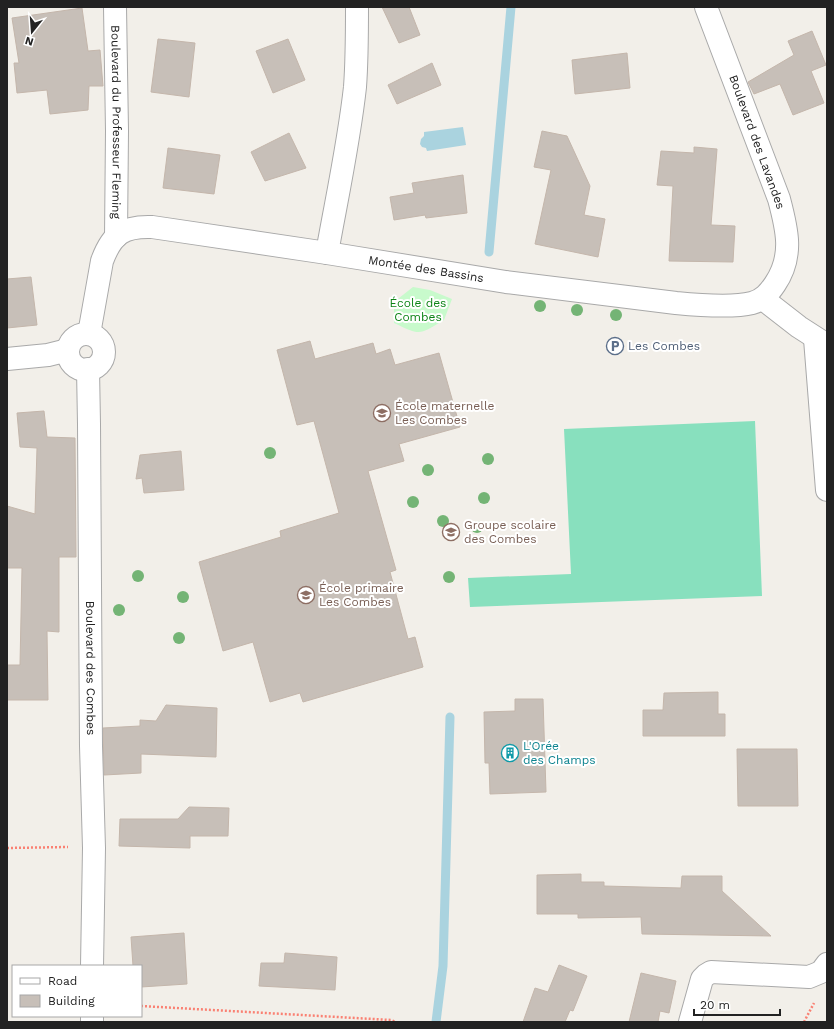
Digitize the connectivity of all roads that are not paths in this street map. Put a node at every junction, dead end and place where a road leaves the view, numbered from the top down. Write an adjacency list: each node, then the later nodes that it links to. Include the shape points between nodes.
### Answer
1 (115, 7): 4 (street, Boulevard du Professeur Fleming)
2 (357, 7): 5 (street, via 357,60 352,106)
3 (706, 7): 6 (street, Boulevard des Lavandes, via 785,220 788,240 785,264 780,277)
4 (116, 237): 5 (street, Montée des Bassins, via 131,228 152,227); 7 (street, Montée des Bassins, via 102,261)
5 (327, 253): 6 (street, Montée des Bassins, via 506,282 676,303 744,304)
6 (763, 299): 8 (street)
7 (89, 334): 9 (street, via 78,336); 11 (street, via 99,339 104,350 102,360 94,368)
8 (821, 342): 12 (street)
9 (68, 350): 10 (street, via 48,355); 11 (street, via 70,360 78,368)
10 (7, 359)
11 (88, 369): 14 (street, Boulevard des Combes, via 94,848)
12 (827, 490)
13 (827, 964): 15 (street, via 821,972 809,977 711,972 702,979)
14 (92, 965)
15 (690, 1022)

